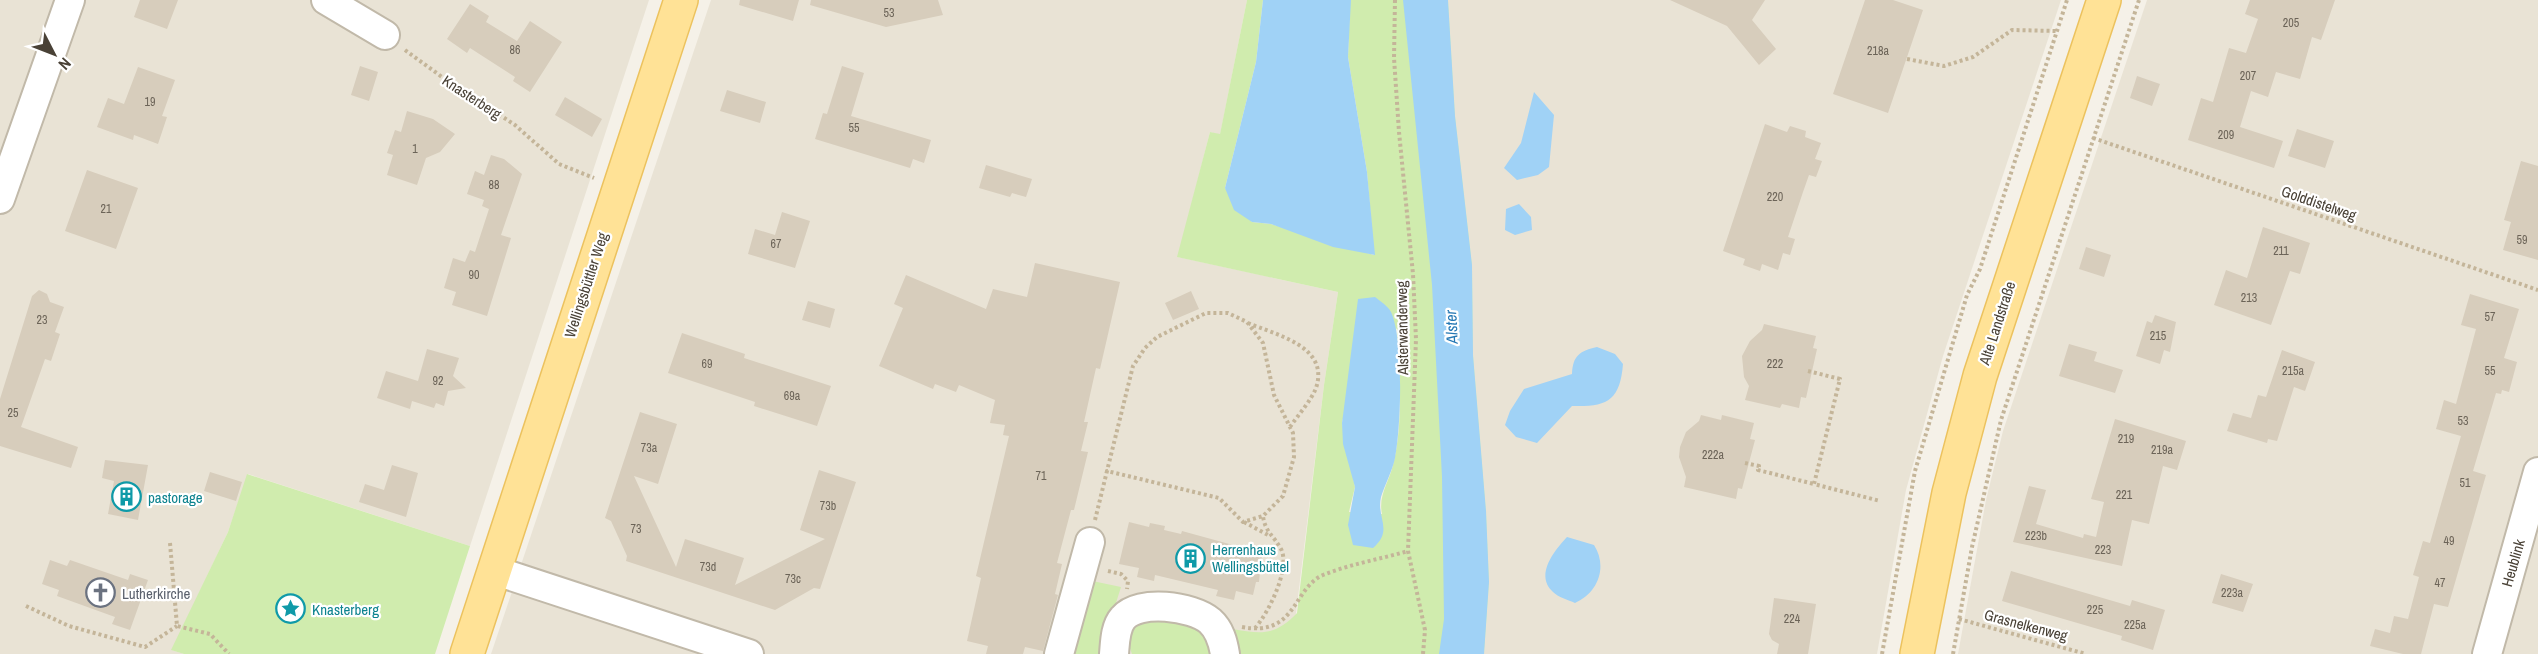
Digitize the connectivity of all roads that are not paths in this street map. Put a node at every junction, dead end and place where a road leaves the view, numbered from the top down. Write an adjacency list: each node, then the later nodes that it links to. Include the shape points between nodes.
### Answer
1 (70, 0): 6 (street)
2 (326, 0): 5 (street)
3 (681, 0): 9 (main road, Wellingsbüttler Weg)
4 (2104, 0): 15 (main road, Alte Landstraße, via 1980,376 1949,493)
5 (385, 35)
6 (0, 199)
7 (2538, 472): 16 (street, Heublink)
8 (1087, 554): 12 (street)
9 (493, 570): 10 (main road, Wellingsbüttler Weg); 11 (street)
10 (466, 654)
11 (749, 654)
12 (1059, 654)
13 (1114, 654): 14 (street, via 1122,619 1141,606 1177,608 1209,620 1222,637)
14 (1225, 654)
15 (1917, 654)
16 (2487, 654)

